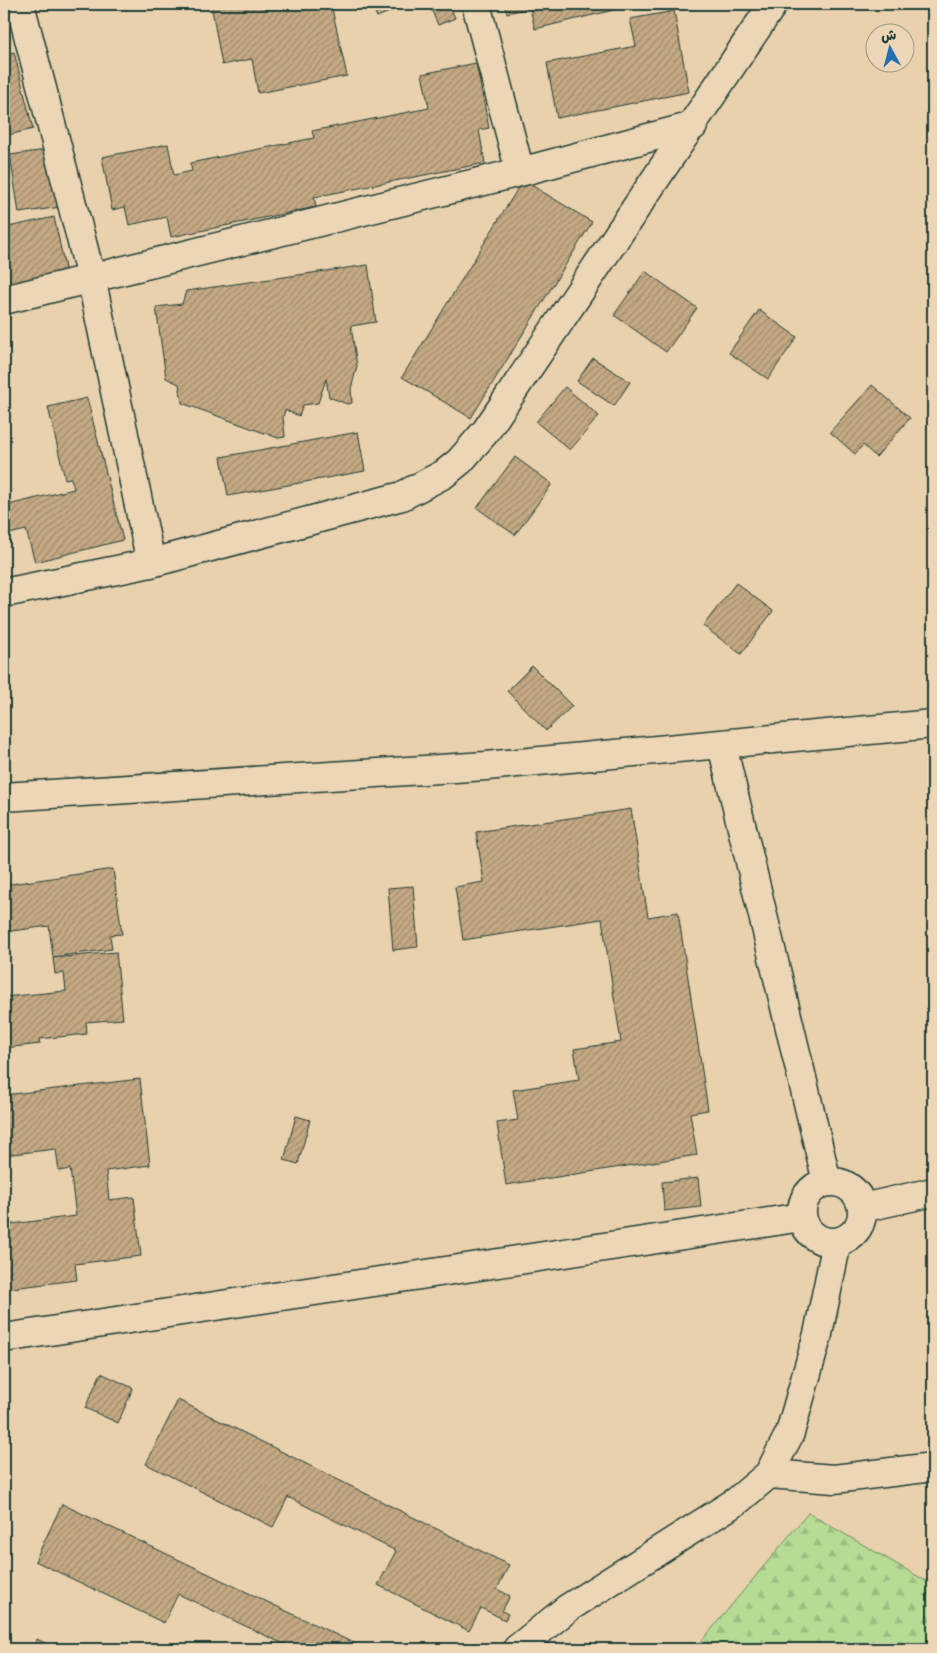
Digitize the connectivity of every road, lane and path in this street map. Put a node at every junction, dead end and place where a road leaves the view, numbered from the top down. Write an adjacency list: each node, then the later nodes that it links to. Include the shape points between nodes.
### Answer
1 (20, 4): 6 (street)
2 (476, 4): 5 (street)
3 (773, 4): 4 (street)
4 (693, 126): 5 (street); 8 (street, via 486,431 460,461 424,486 402,496)
5 (520, 172): 6 (street)
6 (91, 277): 7 (street); 8 (street)
7 (4, 300)
8 (151, 563): 9 (street)
9 (4, 592)
10 (933, 724): 11 (street)
11 (722, 745): 12 (street, via 486,766); 13 (street)
12 (4, 798)
13 (827, 1182): 15 (street, via 850,1188); 16 (street, via 808,1194)
14 (933, 1192): 15 (street)
15 (862, 1208): 17 (street, via 856,1230)
16 (802, 1217): 17 (street, via 814,1237); 18 (street)
17 (836, 1242): 20 (street, via 818,1334 792,1424)
18 (4, 1338)
19 (933, 1467): 20 (street, via 842,1479)
20 (769, 1474): 21 (street, via 737,1501 568,1608)
21 (517, 1649)

